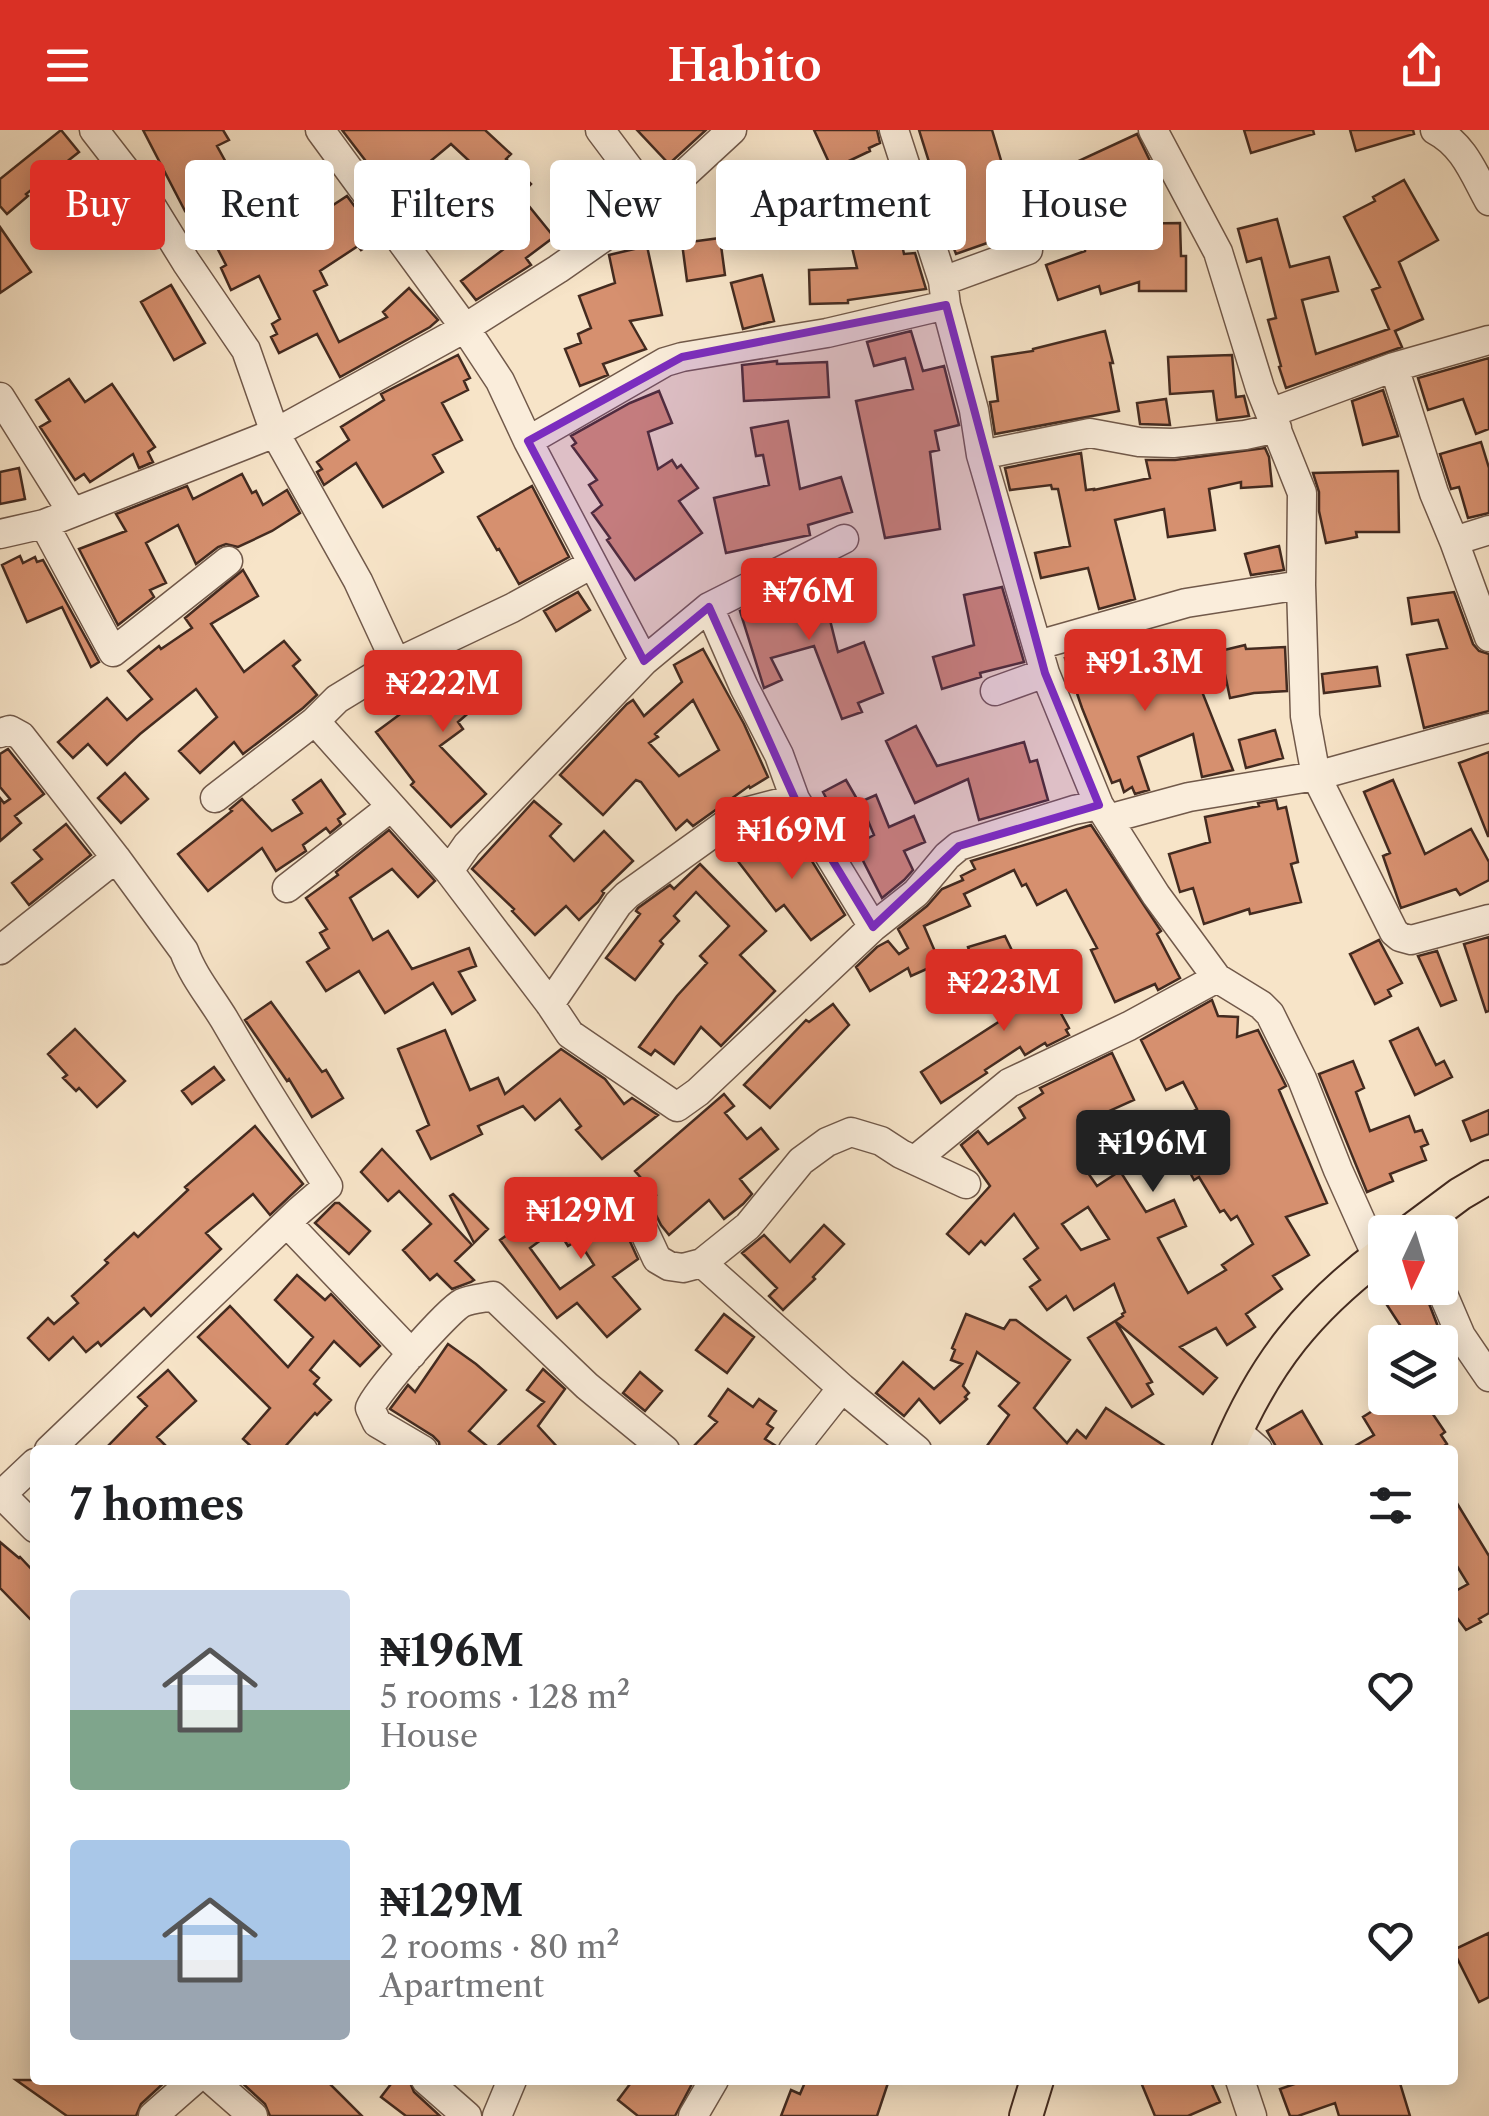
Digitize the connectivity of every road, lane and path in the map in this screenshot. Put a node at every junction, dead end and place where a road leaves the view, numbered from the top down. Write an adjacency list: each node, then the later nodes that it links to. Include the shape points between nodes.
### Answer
1 (94, 130): 19 (street, via 246,350)
2 (320, 130): 14 (street)
3 (600, 130): 8 (street)
4 (732, 130): 9 (street)
5 (894, 130): 13 (street)
6 (1153, 130): 18 (street, via 1218,252)
7 (1434, 130): 10 (street, via 1462,150)
8 (622, 160)
9 (696, 163)
10 (1489, 201)
11 (585, 250): 14 (street)
12 (1028, 250): 13 (street)
13 (944, 293): 20 (street, via 826,332 665,362); 21 (street)
14 (465, 328): 19 (street); 20 (street)
15 (1489, 340): 16 (street)
16 (1394, 366): 18 (street); 27 (street)
17 (0, 397): 22 (street)
18 (1273, 420): 21 (street, via 1245,435 1173,443 1090,433); 30 (street, via 1302,493)
19 (275, 433): 22 (street); 35 (street)
20 (528, 441): 29 (street)
21 (981, 455): 33 (street)
22 (72, 512): 23 (street)
23 (44, 524): 25 (street); 28 (street, via 114,652)
24 (1489, 530): 27 (street)
25 (0, 534)
26 (844, 539): 31 (street)
27 (1454, 542): 32 (street)
28 (228, 561)
29 (592, 564): 34 (street); 35 (street)
30 (1301, 585): 33 (street, via 1186,603); 41 (street, via 1306,716)
31 (709, 607): 34 (street); 43 (street)
32 (1489, 637)
33 (1038, 645): 36 (street)
34 (644, 660): 47 (street, via 467,844)
35 (396, 663): 38 (street, via 337,698)
36 (1045, 673): 37 (street); 45 (street)
37 (996, 691)
38 (315, 721): 42 (street); 44 (street)
39 (1489, 728): 41 (street)
40 (0, 732): 46 (street, via 22,736)
41 (1316, 776): 45 (street); 49 (street, via 1400,937 1411,940)
42 (215, 798)
43 (795, 799): 50 (street); 53 (street, via 742,813 626,895)
44 (392, 807): 47 (street); 48 (street)
45 (1103, 812): 50 (street, via 1074,810 959,846 916,893); 52 (street)
46 (116, 858): 51 (street); 59 (street, via 184,952 328,1186)
47 (449, 871): 53 (street)
48 (287, 888)
49 (1489, 919)
50 (873, 926): 53 (street, via 677,1107 570,1034)
51 (0, 950)
52 (1217, 978): 54 (street, via 1010,1084); 60 (street, via 1270,1014)
53 (550, 1004)
54 (914, 1160): 56 (street); 61 (street, via 865,1134 826,1142 801,1161 748,1226)
55 (1489, 1178): 58 (main road)
56 (966, 1184)
57 (630, 1200): 61 (street, via 657,1259 682,1268)
58 (1441, 1215)
59 (286, 1224): 64 (street); 68 (street)
60 (1368, 1229)
61 (702, 1263): 66 (street)
62 (1368, 1265): 67 (main road, via 1292,1336 1249,1402)
63 (1448, 1305): 65 (street)
64 (412, 1354): 69 (street, via 370,1408 377,1423); 70 (street, via 461,1303 493,1296)
65 (1489, 1377)
66 (842, 1388): 71 (street); 72 (street)
67 (1241, 1444)
68 (55, 1445)
69 (414, 1445)
70 (658, 1445)
71 (796, 1445)
72 (910, 1445)
73 (30, 1468): 74 (street)
74 (1, 1494): 75 (street)
75 (30, 1523)
76 (188, 2085): 83 (street)
77 (218, 2085): 84 (street)
78 (432, 2085): 85 (street)
79 (510, 2085): 86 (street)
80 (711, 2085): 87 (street)
81 (1035, 2085): 88 (main road)
82 (1242, 2085): 89 (street)
83 (153, 2116)
84 (253, 2116)
85 (467, 2116)
86 (497, 2116)
87 (692, 2116)
88 (1026, 2116)
89 (1252, 2116)

